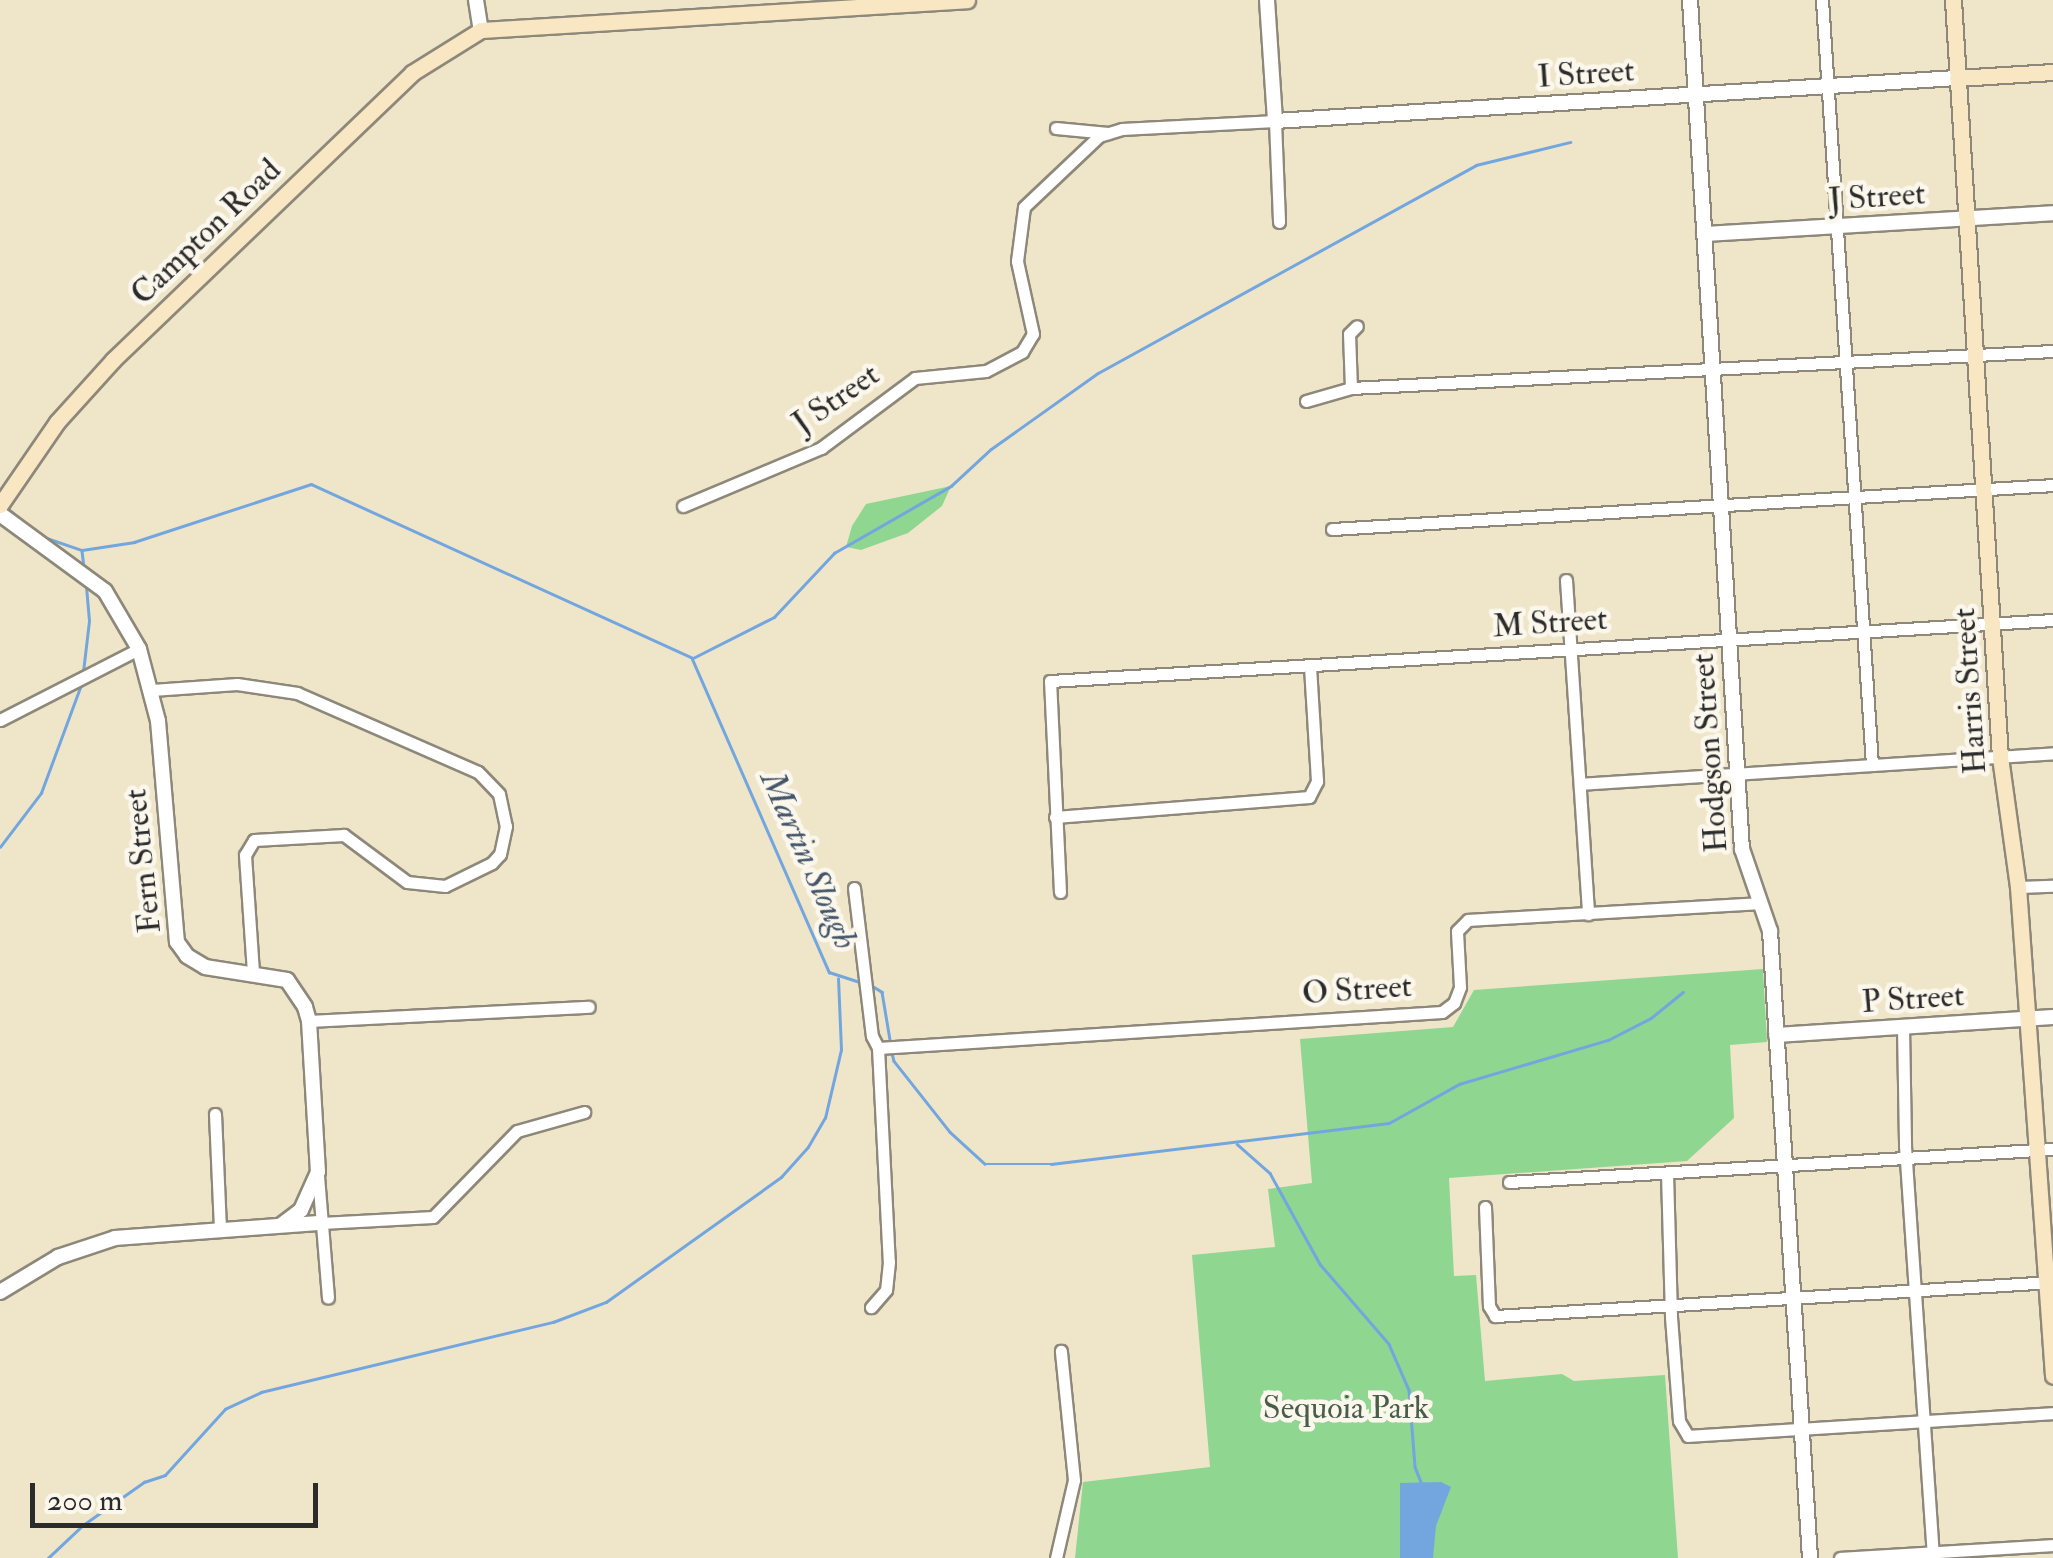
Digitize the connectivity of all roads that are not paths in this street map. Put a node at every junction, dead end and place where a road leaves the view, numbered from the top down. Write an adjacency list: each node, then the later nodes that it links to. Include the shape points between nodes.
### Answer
1 (476, 0): 8 (street)
2 (967, 0): 7 (main road)
3 (1267, 0): 15 (street)
4 (1690, 0): 14 (street, Hodgson Street)
5 (1822, 0): 13 (street)
6 (1953, 0): 9 (main road, Harris Street)
7 (741, 6): 8 (main road)
8 (481, 30): 33 (main road, Campton Road, via 412,73 114,360 57,422)
9 (1956, 47): 11 (main road, via 1969,71); 12 (main road, Harris Street)
10 (2053, 72): 11 (main road, I Street)
11 (2003, 75): 12 (main road, I Street)
12 (1958, 78): 13 (street, I Street); 19 (main road, Harris Street)
13 (1825, 86): 14 (street, I Street); 21 (street)
14 (1695, 94): 15 (street, I Street); 22 (street, Hodgson Street)
15 (1275, 121): 17 (street, I Street); 20 (street)
16 (1056, 128): 17 (street)
17 (1108, 133): 34 (street, J Street, via 1024,207 1017,261 1033,334 1022,352 986,371 915,378 821,448)
18 (2053, 213): 19 (street, J Street)
19 (1966, 218): 21 (street, J Street); 25 (main road, Harris Street)
20 (1279, 222)
21 (1835, 227): 22 (street, J Street); 26 (street)
22 (1704, 234): 27 (street, Hodgson Street)
23 (1357, 326): 28 (street, via 1349,334)
24 (2053, 351): 25 (street)
25 (1975, 355): 26 (street); 31 (main road, Harris Street)
26 (1845, 363): 27 (street); 32 (street)
27 (1713, 372): 28 (street); 35 (street, Hodgson Street)
28 (1351, 388): 29 (street)
29 (1306, 401)
30 (2053, 485): 31 (street)
31 (1983, 490): 32 (street); 40 (main road, Harris Street)
32 (1853, 498): 35 (street); 41 (street)
33 (0, 505)
34 (683, 506)
35 (1720, 506): 37 (street); 42 (street, Hodgson Street)
36 (0, 514): 43 (street, Fern Street, via 106,591)
37 (1332, 529)
38 (1566, 580): 44 (street)
39 (2053, 620): 40 (street, M Street)
40 (1992, 624): 41 (street, M Street); 49 (main road, Harris Street)
41 (1862, 631): 42 (street, M Street); 50 (street)
42 (1730, 639): 44 (street, M Street); 51 (street, Hodgson Street)
43 (139, 649): 46 (street, Fern Street); 47 (street)
44 (1572, 650): 45 (street, M Street); 52 (street)
45 (1310, 665): 53 (street, via 1316,790 1300,801); 53 (street, M Street, via 1050,681)
46 (152, 690): 60 (street, Fern Street, via 177,942 205,966); 60 (street, via 237,684 297,693 478,772 498,794 506,826 500,854 445,886 407,882 344,835 254,840 245,855)
47 (0, 720)
48 (2053, 753): 49 (street)
49 (2000, 757): 50 (street); 56 (main road, Harris Street)
50 (1872, 765): 51 (street)
51 (1737, 774): 52 (street); 58 (street, Hodgson Street, via 1742,849)
52 (1580, 784): 59 (street)
53 (1055, 817): 57 (street)
54 (2053, 886): 56 (street)
55 (854, 888): 67 (street)
56 (2018, 888): 63 (main road, Harris Street)
57 (1060, 892)
58 (1761, 903): 59 (street, O Street); 66 (street, Hodgson Street, via 1770,931)
59 (1588, 914): 67 (street, O Street, via 1460,924 1460,988 1442,1012)
60 (253, 972): 64 (street, Fern Street, via 287,980)
61 (589, 1007): 64 (street)
62 (2053, 1017): 63 (street, P Street)
63 (2028, 1019): 65 (street, P Street); 70 (main road, Harris Street)
64 (310, 1021): 73 (street, Fern Street)
65 (1903, 1027): 66 (street, P Street); 71 (street)
66 (1776, 1035): 72 (street, Hodgson Street)
67 (878, 1048): 86 (street, via 889,1262 886,1290)
68 (584, 1112): 77 (street, via 517,1131 433,1217)
69 (215, 1114): 79 (street)
70 (2045, 1149): 71 (street); 80 (main road, Harris Street)
71 (1906, 1159): 72 (street); 81 (street)
72 (1784, 1167): 74 (street); 84 (street, Hodgson Street)
73 (318, 1172): 77 (street, Fern Street); 78 (street, via 301,1210)
74 (1667, 1173): 75 (street); 85 (street)
75 (1509, 1182)
76 (1484, 1207): 85 (street, via 1495,1316)
77 (322, 1223): 78 (street); 83 (street, Fern Street)
78 (281, 1225): 79 (street)
79 (220, 1229): 82 (street, via 100,1241)
80 (2050, 1282): 81 (street); 88 (main road, Harris Street)
81 (1916, 1291): 84 (street); 90 (street)
82 (0, 1292)
83 (328, 1298)
84 (1794, 1298): 85 (street); 91 (street, Hodgson Street)
85 (1670, 1306): 91 (street, via 1679,1422 1688,1436)
86 (871, 1307)
87 (1061, 1351): 94 (street, via 1074,1480)
88 (2053, 1376)
89 (2053, 1413): 90 (street)
90 (1923, 1421): 91 (street); 93 (street)
91 (1800, 1428): 95 (street, Hodgson Street)
92 (2053, 1545): 93 (street)
93 (1933, 1555): 96 (street)
94 (1056, 1558)
95 (1810, 1558)
96 (1840, 1558)

